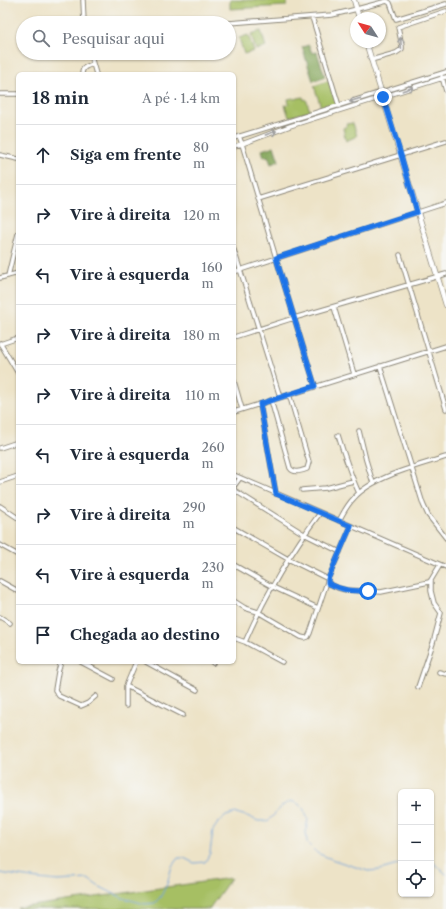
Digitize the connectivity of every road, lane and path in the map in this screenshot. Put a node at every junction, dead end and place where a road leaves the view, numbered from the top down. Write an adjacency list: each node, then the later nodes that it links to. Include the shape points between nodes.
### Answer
1 (82, 0): 6 (street)
2 (354, 0): 4 (main road)
3 (446, 4): 8 (street)
4 (357, 10): 7 (street); 9 (street, via 388,1)
5 (446, 11): 11 (street)
6 (83, 16)
7 (312, 17): 10 (street); 27 (street)
8 (401, 18): 9 (street); 11 (street)
9 (396, 19): 12 (street)
10 (236, 23)
11 (404, 25): 12 (street)
12 (398, 27): 15 (street, one-way to 12, via 402,50)
13 (368, 48): 15 (main road)
14 (92, 60): 16 (street)
15 (371, 60): 23 (main road)
16 (93, 64): 17 (street, via 84,68); 18 (street)
17 (82, 72)
18 (95, 72)
19 (446, 72): 20 (street)
20 (441, 73): 21 (street); 23 (street)
21 (444, 78): 22 (street); 26 (street, one-way to 21)
22 (446, 91)
23 (381, 92): 26 (main road); 27 (street, one-way to 27)
24 (0, 94): 25 (street)
25 (16, 94)
26 (383, 97): 28 (street); 35 (main road)
27 (339, 105): 28 (street); 29 (street)
28 (341, 111): 32 (street, one-way to 28)
29 (239, 136): 30 (street); 32 (street)
30 (236, 137)
31 (446, 141): 35 (street)
32 (242, 144): 33 (street); 37 (street)
33 (236, 146)
34 (0, 155): 36 (street)
35 (401, 155): 37 (street); 39 (main road)
36 (16, 159)
37 (258, 199): 43 (street)
38 (446, 203): 39 (street)
39 (417, 212): 43 (street); 49 (main road)
40 (16, 242): 48 (street)
41 (400, 255): 51 (street)
42 (236, 257): 44 (street)
43 (276, 258): 44 (street); 54 (street)
44 (240, 270): 45 (street); 55 (street)
45 (236, 271)
46 (16, 273): 48 (street)
47 (446, 274): 49 (street)
48 (8, 276): 50 (street)
49 (438, 276): 51 (street); 52 (main road)
50 (0, 278)
51 (409, 285): 53 (street); 60 (street)
52 (446, 305)
53 (334, 307): 54 (street); 63 (street)
54 (294, 318): 55 (street); 64 (street)
55 (259, 329): 56 (street); 67 (street)
56 (236, 336)
57 (16, 339): 58 (street)
58 (0, 344): 62 (street)
59 (446, 346): 60 (street)
60 (429, 351): 61 (street); 71 (street)
61 (380, 366): 63 (street); 78 (street)
62 (16, 370)
63 (354, 374): 64 (street)
64 (315, 386): 66 (street)
65 (236, 388): 70 (street)
66 (289, 394): 67 (street); 68 (street, via 309,462 307,469 295,472 290,468)
67 (280, 397): 68 (street)
68 (271, 400): 69 (street)
69 (260, 404): 70 (street); 91 (street)
70 (242, 409): 72 (street)
71 (446, 409)
72 (236, 411)
73 (359, 431): 87 (street)
74 (338, 434): 84 (street)
75 (16, 443): 76 (street)
76 (0, 448)
77 (446, 457): 78 (street)
78 (412, 467): 87 (street); 99 (street, via 428,515)
79 (236, 476): 82 (street)
80 (16, 477): 81 (street)
81 (13, 478): 83 (street); 85 (street)
82 (240, 478): 86 (street); 91 (street)
83 (16, 480)
84 (353, 481): 88 (street, via 326,488); 90 (street)
85 (0, 482)
86 (236, 483)
87 (374, 483): 90 (street)
88 (302, 490)
89 (236, 491): 98 (street)
90 (359, 493): 95 (street, via 346,507)
91 (276, 494): 93 (street)
92 (0, 506): 94 (street)
93 (320, 513): 95 (street); 98 (street)
94 (16, 517)
95 (339, 521): 96 (street)
96 (351, 526): 101 (street); 104 (street)
97 (236, 529): 103 (street)
98 (304, 534): 101 (street); 103 (street)
99 (446, 538)
100 (0, 545): 102 (street)
101 (340, 552): 109 (street)
102 (16, 554)
103 (288, 559): 109 (street); 110 (street)
104 (440, 565): 106 (street); 107 (street)
105 (236, 567): 110 (street)
106 (446, 567)
107 (431, 580): 109 (street, via 381,592 346,590); 128 (street, via 434,603 441,613 434,643)
108 (0, 581): 111 (street)
109 (328, 581): 113 (street)
110 (273, 587): 113 (street); 114 (street)
111 (16, 590)
112 (236, 602): 114 (street)
113 (318, 608): 114 (street, via 310,633 305,638)
114 (258, 612): 118 (street)
115 (0, 617): 116 (street)
116 (10, 623)
117 (236, 639): 118 (street)
118 (245, 642): 119 (street)
119 (282, 662)
120 (60, 664): 130 (street, via 55,690 59,696 81,706 88,704)
121 (85, 664): 126 (street)
122 (135, 664): 127 (street)
123 (150, 664): 129 (street)
124 (438, 672): 125 (street)
125 (446, 674)
126 (114, 679)
127 (126, 686): 131 (street); 132 (street)
128 (418, 687)
129 (197, 690)
130 (96, 696)
131 (126, 706)
132 (183, 715)

